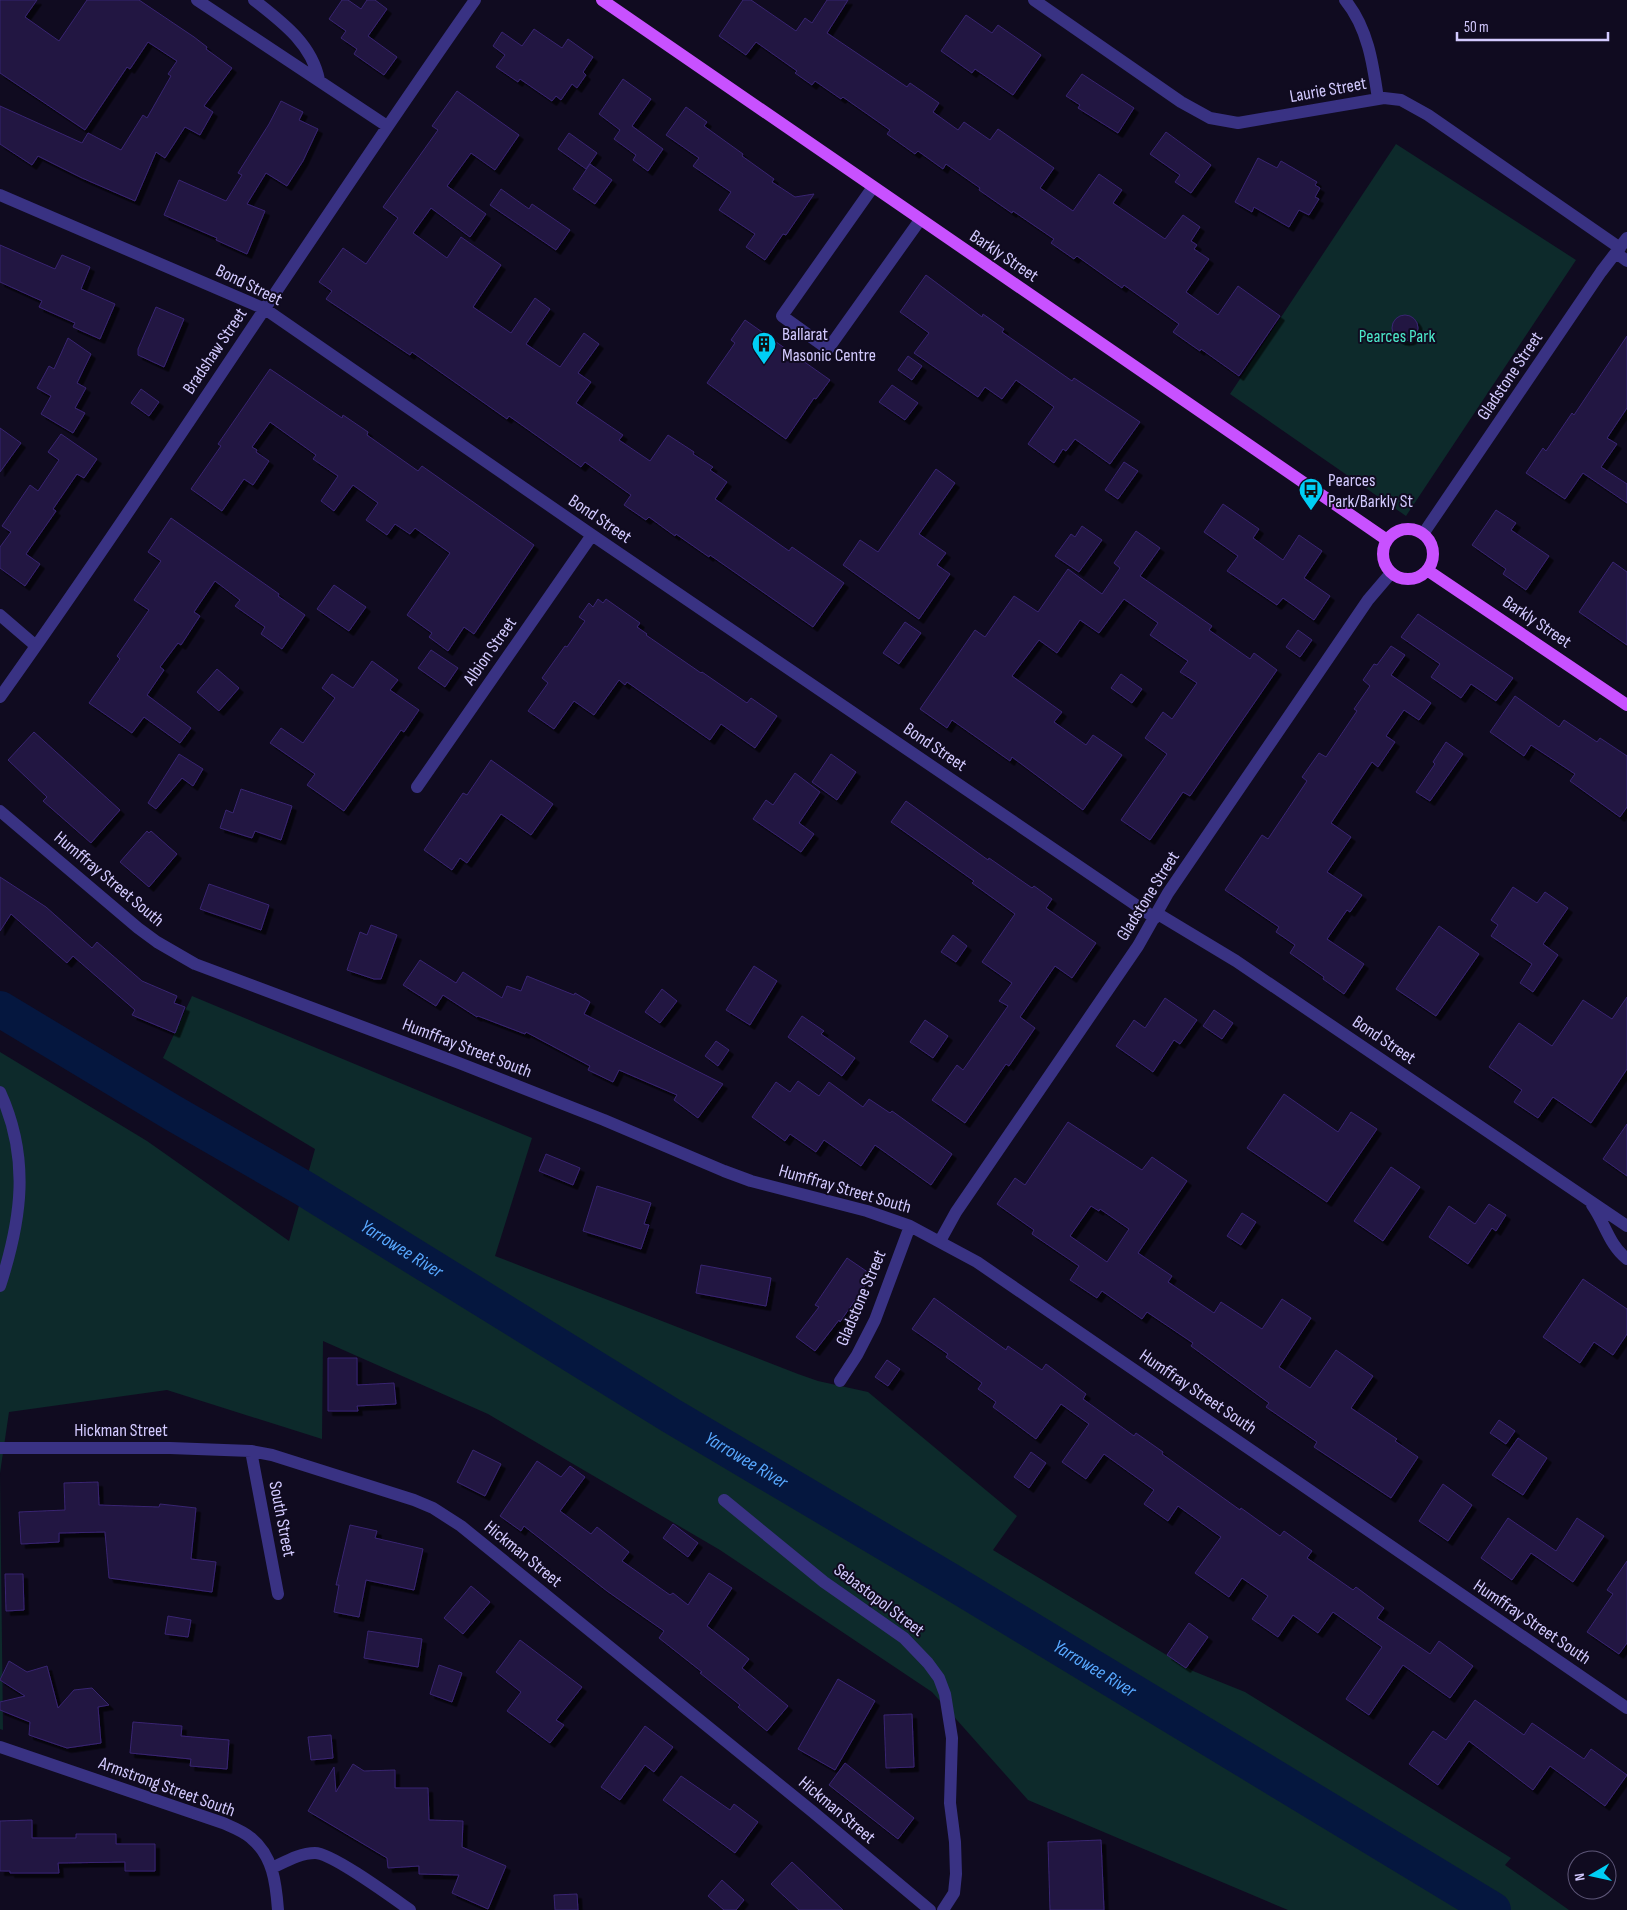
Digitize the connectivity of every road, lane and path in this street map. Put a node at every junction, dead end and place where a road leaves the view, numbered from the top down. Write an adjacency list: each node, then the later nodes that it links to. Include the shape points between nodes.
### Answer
1 (197, 0): 7 (street)
2 (254, 0): 7 (street, via 299,39 313,61)
3 (475, 0): 9 (street, Bradshaw Street)
4 (602, 0): 10 (main road, Barkly Street)
5 (1034, 0): 8 (street, Laurie Street, via 1181,102 1218,121 1246,122)
6 (1345, 0): 8 (street, via 1356,16 1368,45)
7 (319, 80): 9 (street)
8 (1378, 99): 13 (street, Laurie Street, via 1401,100 1415,107)
9 (387, 126): 15 (street, Bradshaw Street)
10 (873, 187): 12 (main road, Barkly Street); 12 (street, via 782,316 828,349)
11 (0, 195): 15 (street, Bond Street)
12 (920, 220): 18 (main road, Barkly Street)
13 (1621, 246): 14 (street, Laurie Street); 16 (street, Gladstone Street)
14 (1627, 261)
15 (265, 308): 17 (street, Bond Street); 22 (street, Bradshaw Street)
16 (1423, 534): 18 (main road, via 1411,529 1397,531); 19 (main road, via 1432,548)
17 (592, 535): 25 (street, Albion Street); 27 (street, Bond Street)
18 (1387, 540): 20 (main road, via 1383,557)
19 (1427, 570): 20 (main road, via 1410,579); 24 (main road, Barkly Street)
20 (1391, 573): 27 (street, Gladstone Street, via 1368,600 1168,893)
21 (0, 615): 22 (street)
22 (36, 646): 23 (street, Bradshaw Street)
23 (0, 697)
24 (1627, 705)
25 (417, 787)
26 (0, 811): 30 (street, Humffray Street South, via 138,928 195,964 459,1063 724,1171)
27 (1156, 916): 29 (street, Bond Street, via 1236,961); 32 (street, Gladstone Street, via 956,1212)
28 (0, 1092): 34 (street, via 17,1144 21,1191)
29 (1589, 1201): 31 (street, Bond Street); 33 (street, Bond Street, via 1610,1240)
30 (910, 1226): 32 (street, Humffray Street South); 35 (street, Gladstone Street, via 875,1320)
31 (1627, 1226)
32 (940, 1241): 40 (street, Humffray Street South, via 977,1262)
33 (1627, 1259)
34 (0, 1286)
35 (840, 1381)
36 (0, 1448): 37 (street, Hickman Street)
37 (251, 1451): 39 (street, South Street); 45 (street, Hickman Street, via 414,1500 451,1519)
38 (724, 1500): 46 (street, Sebastopol Street, via 824,1582 904,1638 936,1673 943,1688 950,1722 950,1803 955,1842 956,1884)
39 (278, 1594)
40 (1627, 1708)
41 (0, 1747): 42 (street, Armstrong Street South, via 223,1823 251,1838)
42 (272, 1868): 43 (street); 44 (street, via 302,1855 317,1853 332,1858)
43 (278, 1910)
44 (410, 1910)
45 (930, 1910)
46 (943, 1910)

